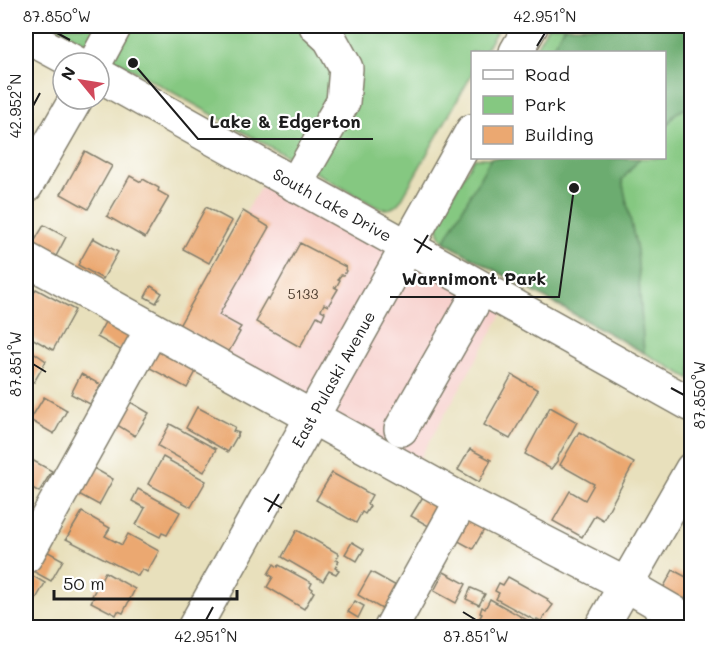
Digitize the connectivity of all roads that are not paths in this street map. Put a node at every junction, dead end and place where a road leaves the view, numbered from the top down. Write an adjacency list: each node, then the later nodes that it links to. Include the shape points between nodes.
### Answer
1 (115, 26): 6 (street)
2 (316, 26): 11 (street, via 330,39 346,68 343,102)
3 (531, 26): 7 (street)
4 (26, 36): 5 (street)
5 (54, 51)
6 (102, 51)
7 (517, 51)
8 (111, 82): 11 (street, South Lake Drive)
9 (69, 111): 12 (street)
10 (471, 133): 13 (street, East Pulaski Avenue)
11 (295, 185): 13 (street, South Lake Drive)
12 (26, 186)
13 (408, 248): 15 (street, South Lake Drive); 18 (street, East Pulaski Avenue)
14 (26, 259): 16 (street)
15 (481, 289): 17 (street, South Lake Drive); 19 (street)
16 (152, 328): 18 (street); 22 (street)
17 (692, 405)
18 (313, 417): 21 (street); 25 (street, East Pulaski Avenue)
19 (401, 429)
20 (692, 469): 23 (street)
21 (462, 500): 23 (street); 26 (street)
22 (26, 556)
23 (625, 584): 24 (street); 27 (street)
24 (692, 623)
25 (194, 627)
26 (391, 627)
27 (601, 627)

